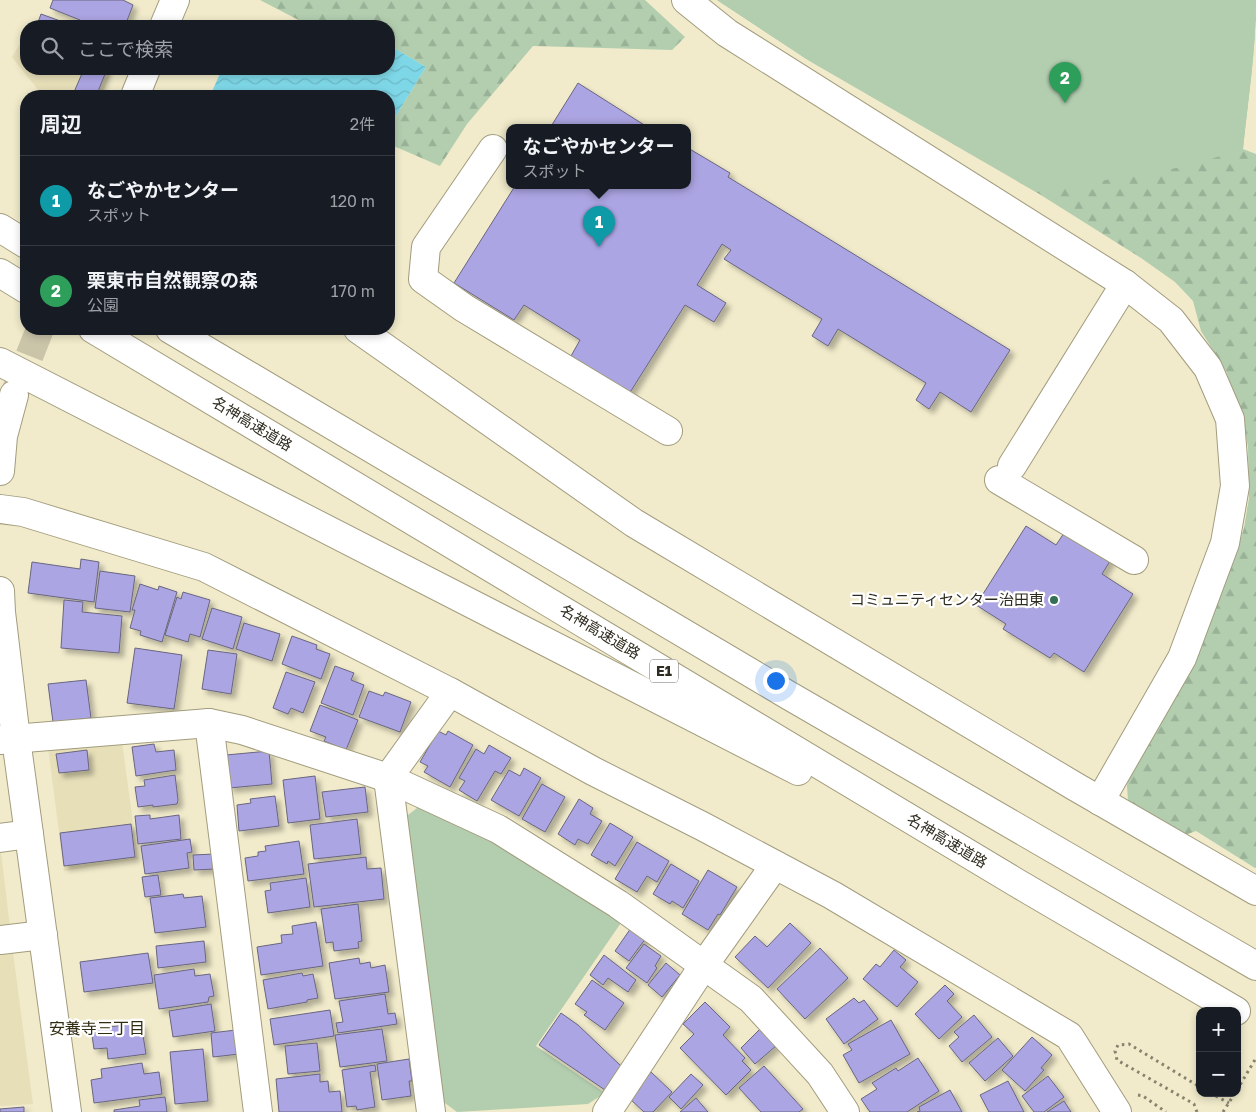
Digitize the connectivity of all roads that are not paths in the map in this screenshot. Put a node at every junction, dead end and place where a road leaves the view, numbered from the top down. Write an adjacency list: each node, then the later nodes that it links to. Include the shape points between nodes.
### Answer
1 (175, 0): 3 (main road)
2 (686, 0): 10 (main road, via 727,34)
3 (167, 20)
4 (144, 75): 5 (main road)
5 (137, 90)
6 (493, 148): 17 (main road, via 426,247 423,279 464,308)
7 (0, 228): 8 (main road)
8 (20, 240)
9 (0, 273): 11 (main road)
10 (1125, 284): 21 (main road, via 1006,473); 27 (main road, via 1171,320 1208,368 1230,419 1235,486 1226,543 1182,658)
11 (20, 285)
12 (103, 335): 31 (main road, 名神高速道路 / E1)
13 (180, 335): 36 (main road, via 788,695)
14 (367, 335): 27 (main road, via 634,523)
15 (0, 362): 31 (main road)
16 (14, 394): 18 (main road)
17 (668, 431)
18 (2, 436): 19 (main road)
19 (0, 471)
20 (0, 509): 23 (main road, via 24,512 204,567)
21 (1134, 560)
22 (0, 605): 25 (main road)
23 (450, 692): 26 (main road); 30 (main road, via 593,771)
24 (210, 723): 25 (main road); 26 (main road, via 242,730); 41 (main road)
25 (8, 739): 28 (main road)
26 (388, 778): 35 (main road, via 498,829 618,904); 42 (main road)
27 (1100, 801): 32 (main road)
28 (29, 834): 29 (main road); 33 (main road)
29 (0, 838)
30 (775, 865): 35 (main road); 45 (main road, via 1069,1036)
31 (1017, 883): 37 (main road, 名神高速道路 / E1)
32 (1256, 891)
33 (43, 935): 34 (main road); 40 (main road)
34 (0, 940)
35 (704, 965): 43 (main road); 44 (main road, via 751,999 820,1074)
36 (1256, 966)
37 (1230, 1007)
38 (1241, 1013): 39 (main road, 名神高速道路 / E1)
39 (1256, 1022)
40 (67, 1112)
41 (258, 1112)
42 (431, 1112)
43 (607, 1112)
44 (845, 1112)
45 (1117, 1112)

